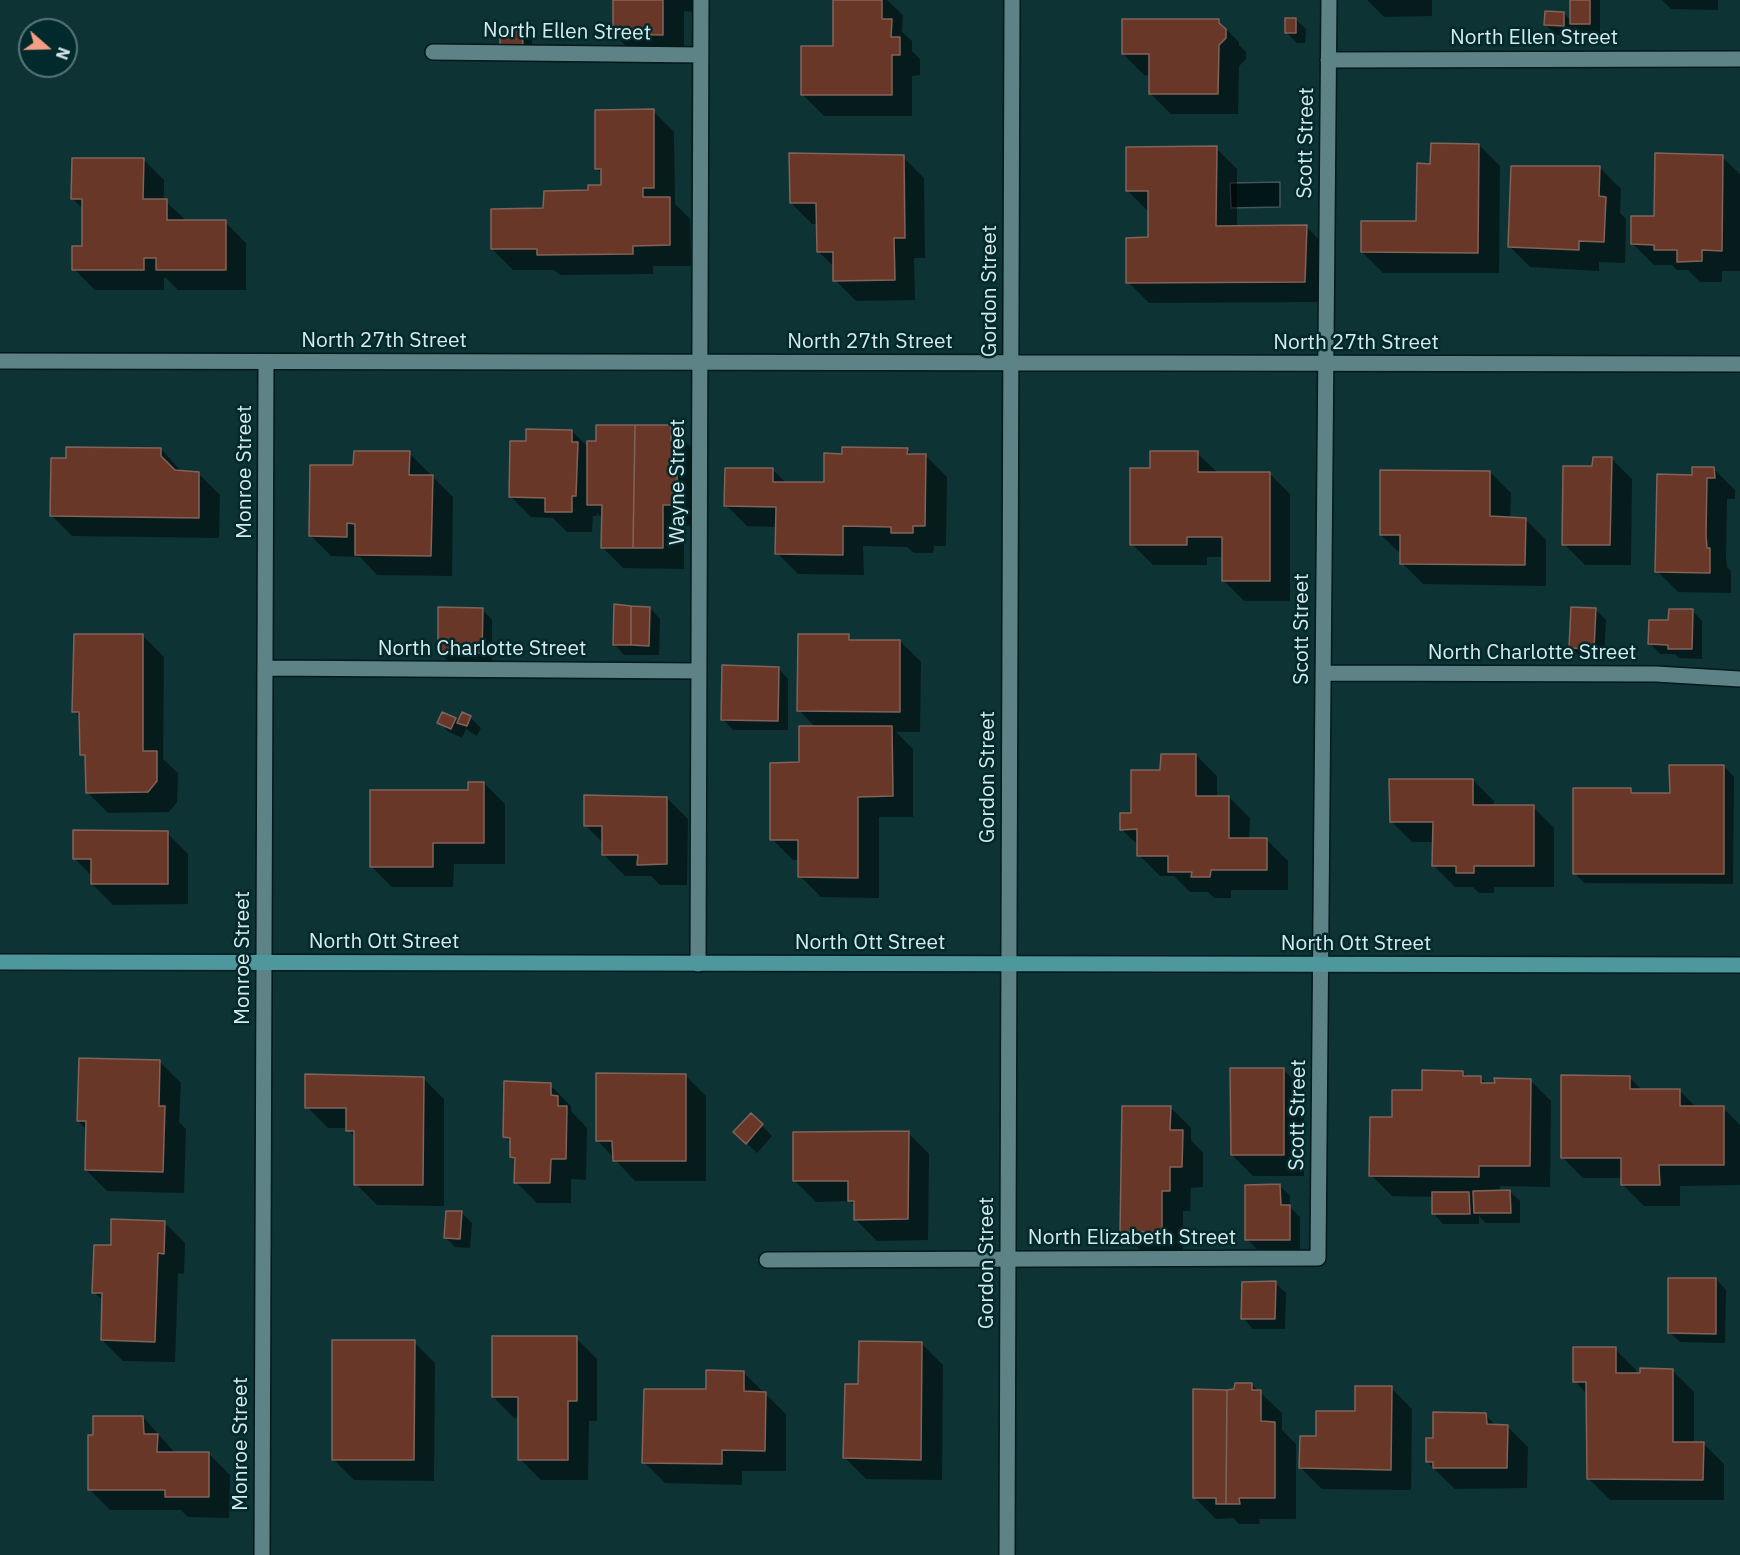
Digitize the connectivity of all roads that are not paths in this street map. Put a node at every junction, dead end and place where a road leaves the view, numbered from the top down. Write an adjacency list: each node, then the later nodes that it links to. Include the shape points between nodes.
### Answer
1 (701, 0): 5 (street, Wayne Street)
2 (1012, 0): 11 (street, Gordon Street)
3 (1329, 0): 7 (street, Scott Street)
4 (433, 51): 5 (street, North Ellen Street)
5 (701, 55): 10 (street, Wayne Street)
6 (1740, 59): 7 (street, North Ellen Street)
7 (1328, 60): 12 (street, Scott Street)
8 (0, 361): 9 (street, North 27th Street)
9 (267, 362): 10 (street, North 27th Street); 14 (street, Monroe Street)
10 (699, 362): 11 (street, North 27th Street); 15 (street, Wayne Street)
11 (1011, 363): 12 (street, North 27th Street); 21 (street, Gordon Street)
12 (1325, 364): 13 (street, North 27th Street); 16 (street, Scott Street)
13 (1740, 364)
14 (265, 668): 15 (street, North Charlotte Street); 19 (street, Monroe Street)
15 (699, 671): 20 (street, Wayne Street)
16 (1323, 673): 17 (street, North Charlotte Street, via 1656,674); 22 (street, Scott Street)
17 (1740, 679)
18 (0, 962): 19 (street, North Ott Street)
19 (264, 963): 20 (street, North Ott Street); 27 (street, Monroe Street)
20 (698, 964): 21 (street, North Ott Street)
21 (1009, 964): 22 (street, North Ott Street); 25 (street, Gordon Street)
22 (1320, 965): 23 (street, North Ott Street); 24 (street, Scott Street)
23 (1740, 965)
24 (1318, 1258): 25 (street, North Elizabeth Street)
25 (1008, 1259): 26 (street, North Elizabeth Street); 28 (street, Gordon Street)
26 (767, 1260)
27 (262, 1555)
28 (1007, 1555)

